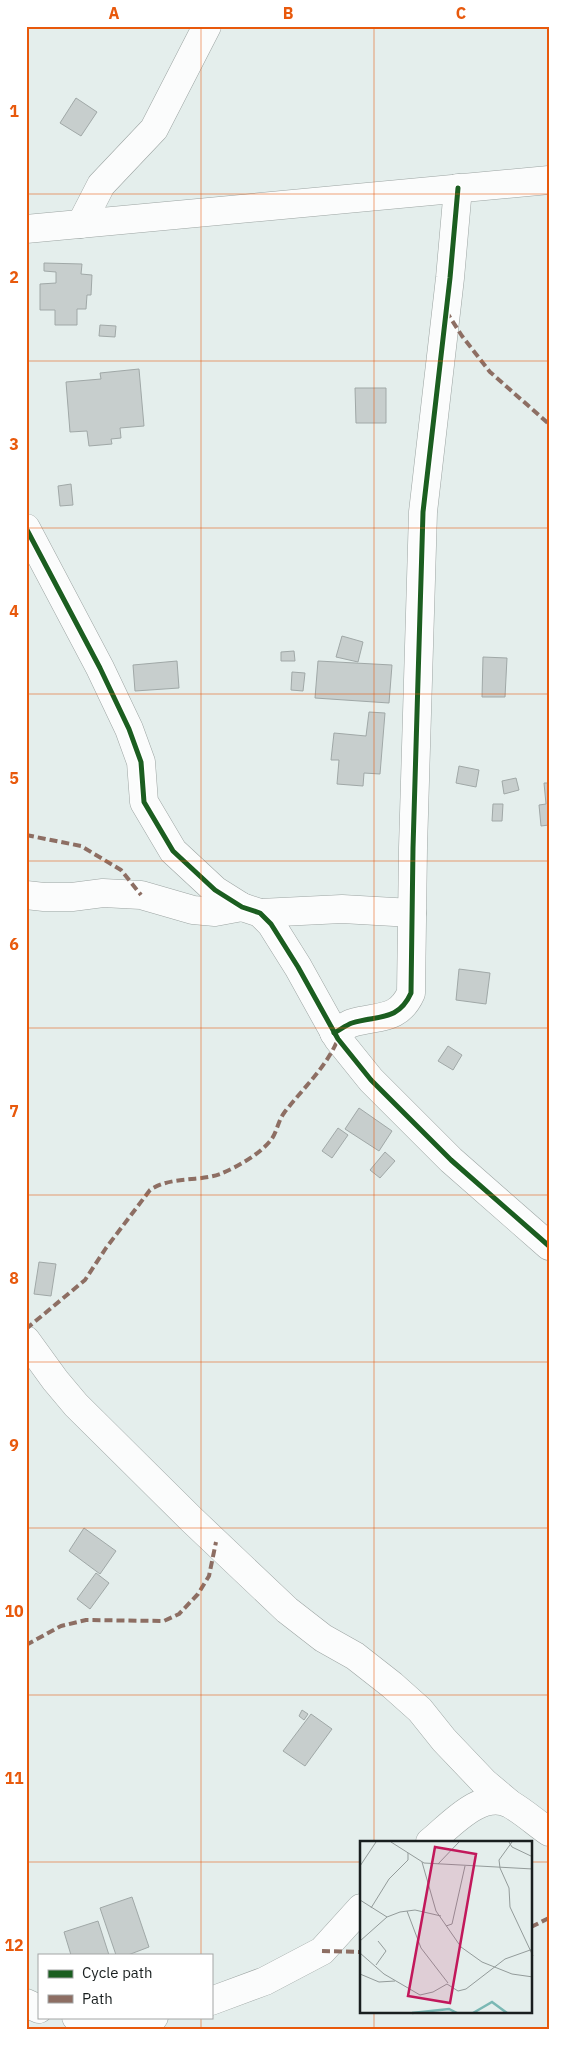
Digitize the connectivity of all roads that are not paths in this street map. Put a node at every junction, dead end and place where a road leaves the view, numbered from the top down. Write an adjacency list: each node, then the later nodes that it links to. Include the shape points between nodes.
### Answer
1 (208, 26): 4 (street, via 154,129 101,185)
2 (549, 180): 3 (street)
3 (458, 188): 4 (street); 9 (street, via 423,512)
4 (81, 224): 5 (street)
5 (26, 229)
6 (26, 528): 8 (street, via 129,729 141,762 144,802 173,852 216,890)
7 (26, 895): 8 (street, via 141,894 193,910)
8 (251, 910): 9 (street, via 342,909); 10 (street, via 271,924)
9 (412, 913): 10 (street, via 411,994 406,1005 381,1019 350,1024)
10 (334, 1033): 11 (street, via 370,1080 451,1160)
11 (549, 1246)
12 (26, 1340): 13 (street, via 76,1405 191,1519 287,1610 392,1684 420,1710 484,1782)
13 (509, 1803): 14 (street); 15 (street, via 489,1800 471,1808)
14 (549, 1832)
15 (431, 1841)
16 (360, 1909): 17 (street, via 322,1951 265,1981)
17 (212, 2001)
18 (26, 2003): 19 (street)
19 (38, 2009)
20 (81, 2018): 21 (street, via 95,2021)
21 (139, 2018)

